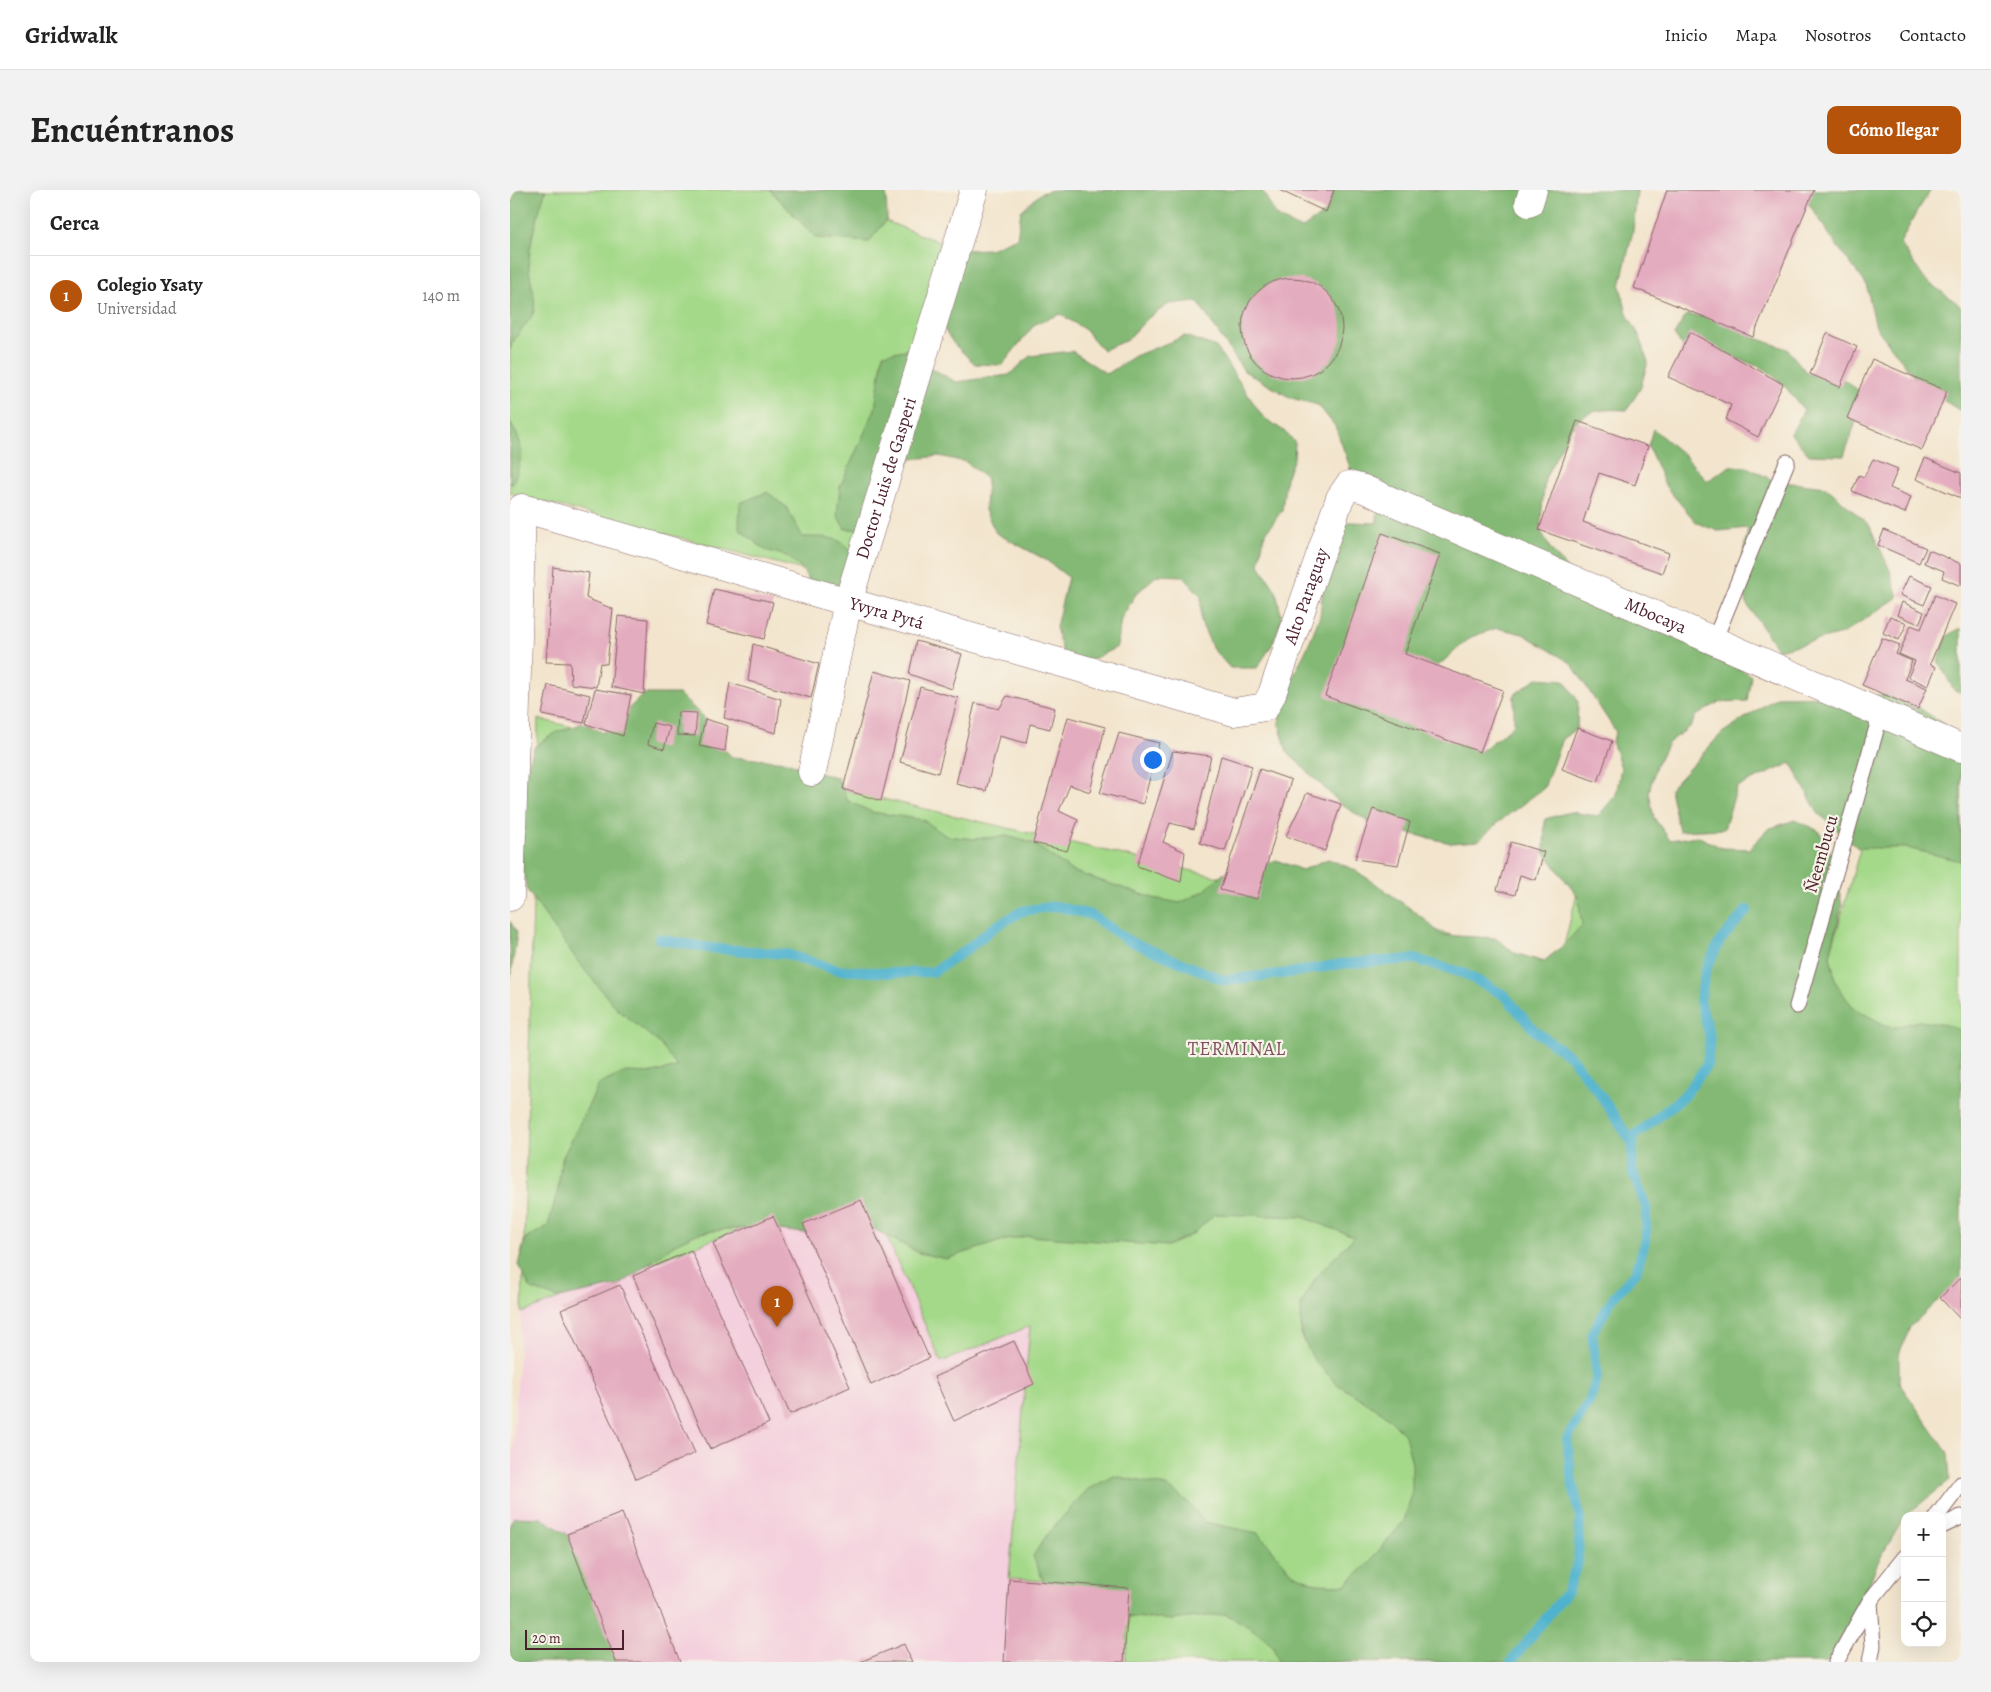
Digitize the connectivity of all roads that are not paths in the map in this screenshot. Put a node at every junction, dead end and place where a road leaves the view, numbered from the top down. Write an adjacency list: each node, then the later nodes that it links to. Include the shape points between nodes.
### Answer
1 (974, 190): 5 (street, Doctor Luis de Gasperi)
2 (1787, 462): 6 (lane)
3 (1349, 485): 6 (street, Mbocaya); 7 (street, Alto Paraguay, via 1340,498)
4 (516, 507): 5 (street, Yvyra Pytá); 11 (street)
5 (848, 602): 7 (street, Yvyra Pytá, via 1234,712); 10 (street, Doctor Luis de Gasperi)
6 (1714, 641): 8 (street, Mbocaya)
7 (1265, 707)
8 (1881, 714): 9 (street, Mbocaya); 13 (lane, Ñeembucu)
9 (1961, 748)
10 (812, 772)
11 (510, 887): 12 (street)
12 (510, 897)
13 (1797, 1006)
14 (1961, 1484): 15 (lane)
15 (1940, 1512)
16 (1961, 1517): 17 (lane)
17 (1946, 1524)
18 (1901, 1563): 19 (lane)
19 (1870, 1601): 20 (lane); 21 (lane, via 1873,1646)
20 (1836, 1662)
21 (1870, 1662)

